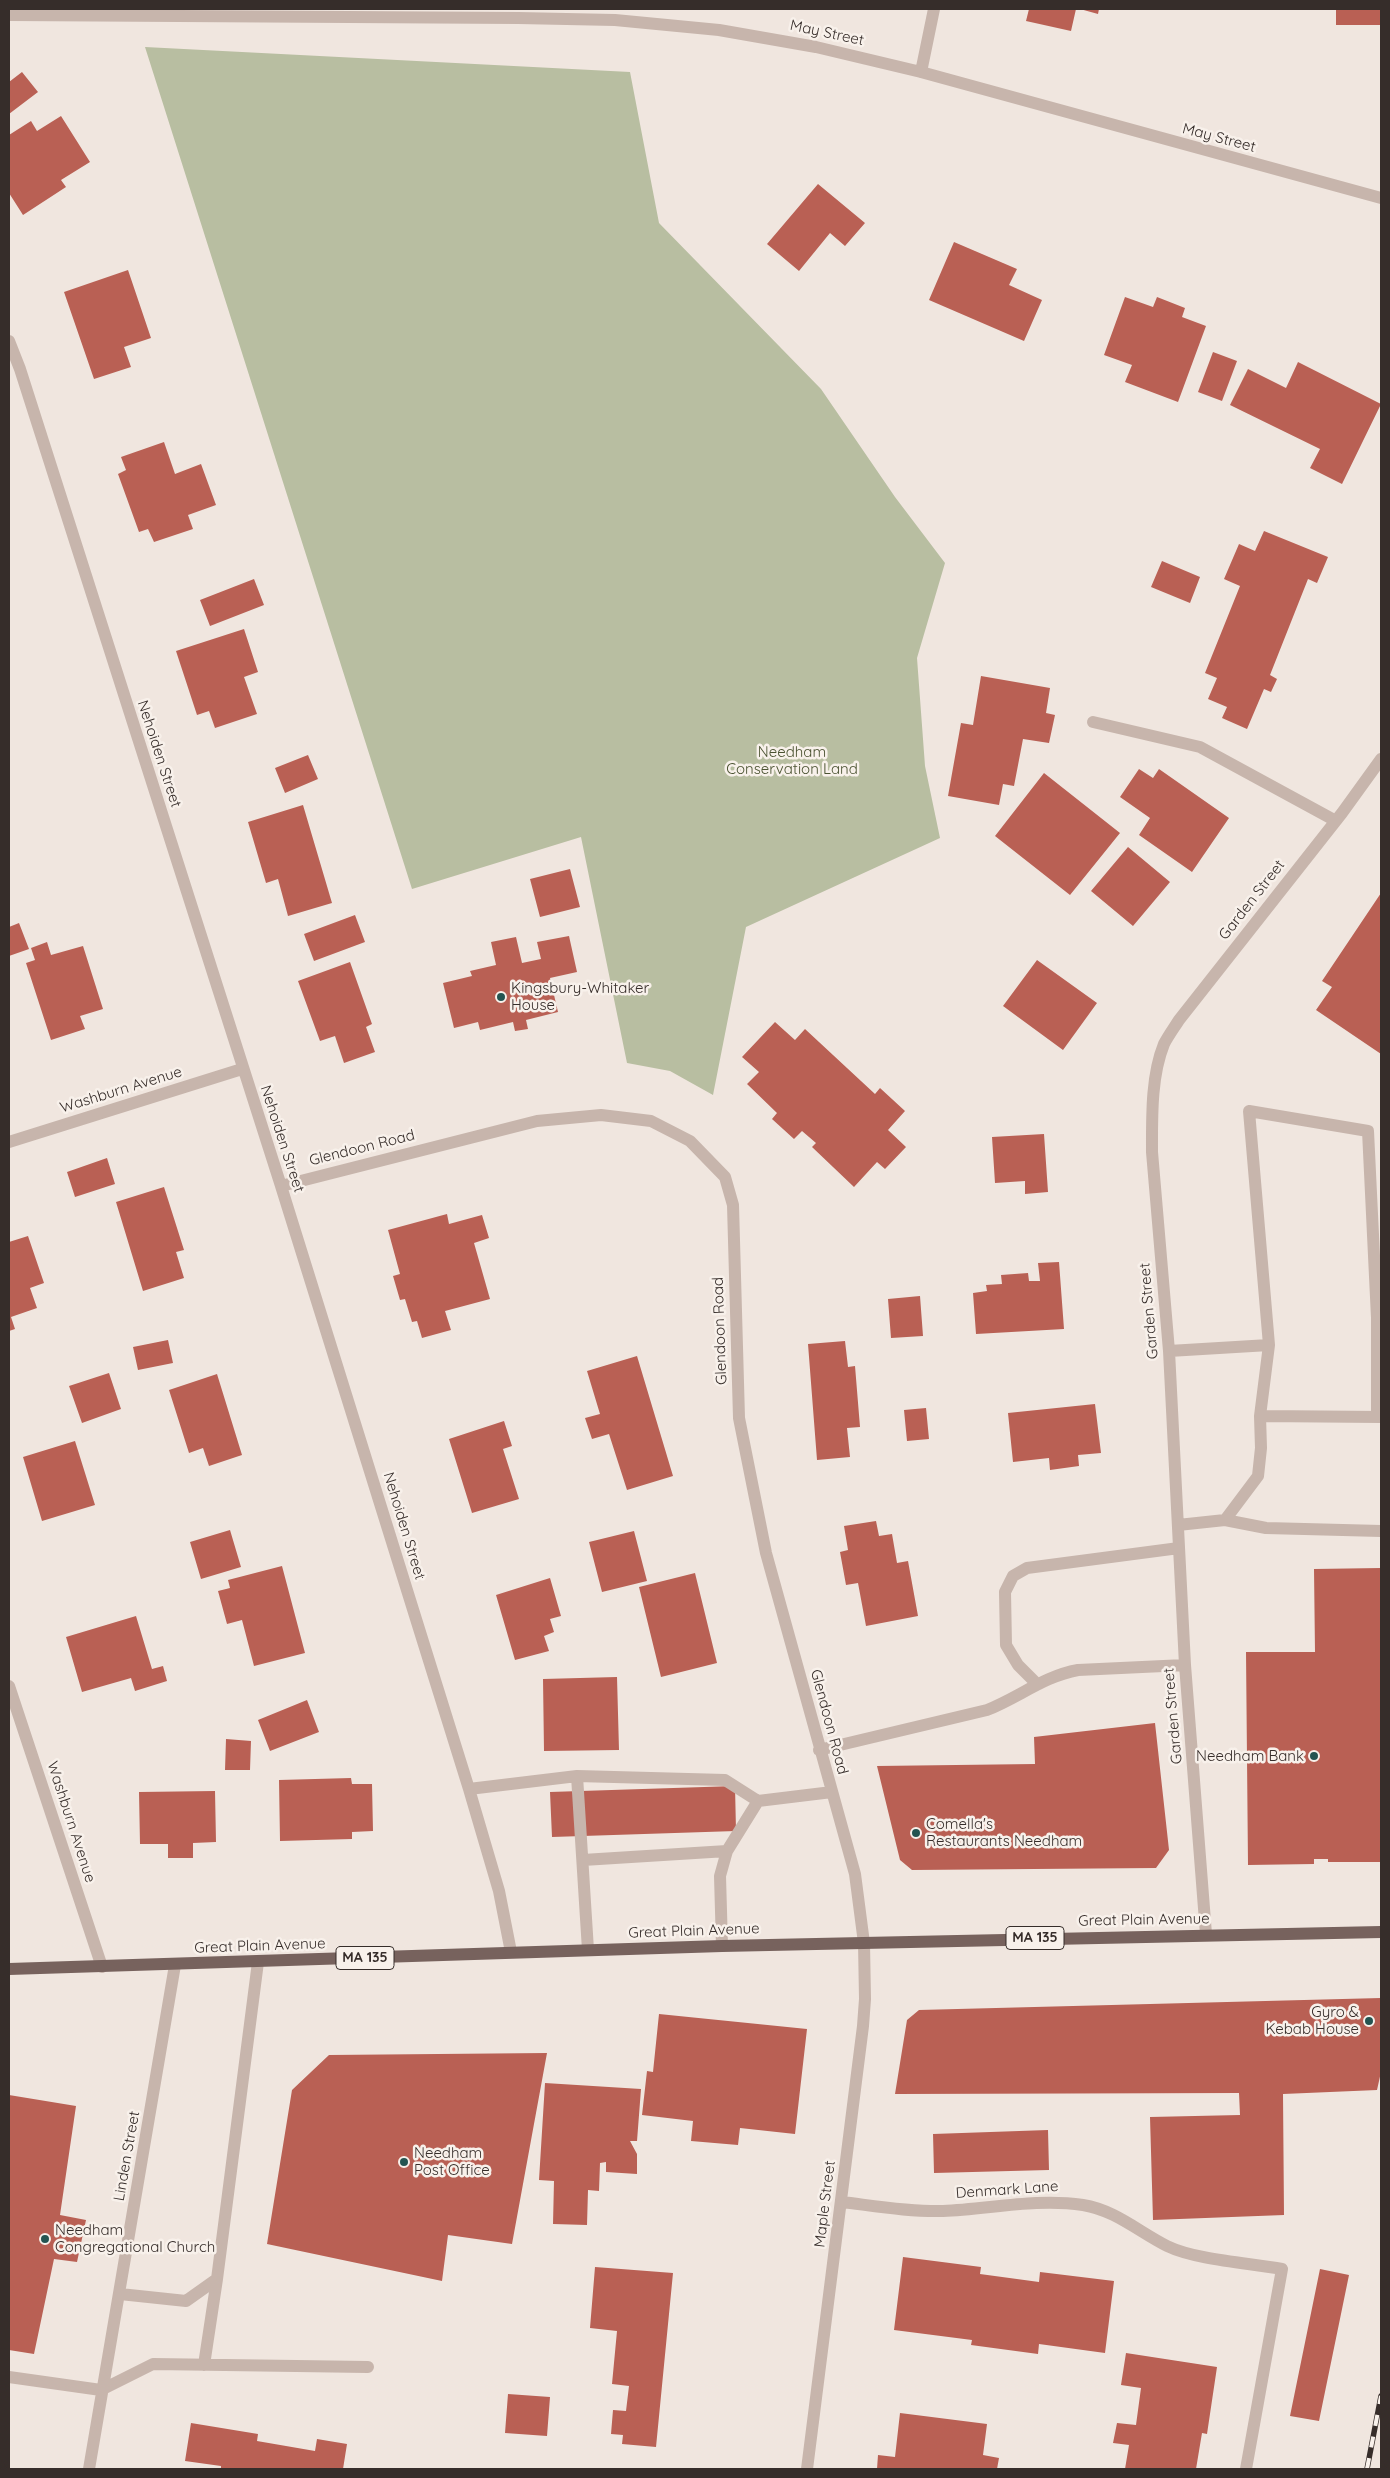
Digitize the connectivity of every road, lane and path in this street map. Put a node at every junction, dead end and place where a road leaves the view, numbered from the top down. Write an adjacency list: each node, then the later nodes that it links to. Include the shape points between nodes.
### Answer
1 (934, 9): 4 (street)
2 (615, 14): 3 (street, May Street, via 463,17); 4 (street, May Street, via 767,37)
3 (9, 15)
4 (920, 72): 5 (street, May Street)
5 (1381, 198)
6 (9, 341): 10 (street, Nehoiden Street)
7 (1093, 722): 9 (street, via 1200,747)
8 (1381, 760): 9 (street, Garden Street)
9 (1336, 821): 15 (street, Garden Street, via 1193,1000 1164,1043 1154,1096 1152,1142)
10 (242, 1068): 11 (street, Washburn Avenue); 12 (street, Nehoiden Street)
11 (9, 1142)
12 (280, 1186): 25 (street, Glendoon Road, via 537,1121 600,1115 651,1121 690,1140 725,1177 732,1205 739,1418 766,1553); 27 (street, Nehoiden Street)
13 (1376, 1225): 14 (street, via 1368,1131 1249,1111); 17 (street)
14 (1269, 1345): 15 (street); 16 (street)
15 (1169, 1351): 19 (street, Garden Street)
16 (1260, 1416): 17 (street); 18 (street, via 1258,1476)
17 (1379, 1417)
18 (1225, 1520): 19 (street); 20 (street, via 1266,1528)
19 (1178, 1525): 21 (street, Garden Street)
20 (1381, 1531)
21 (1179, 1548): 22 (street, Garden Street); 23 (street, via 1026,1568 1013,1576 1005,1592 1006,1645 1018,1665)
22 (1185, 1665): 23 (street, via 1078,1670 1049,1677); 33 (street, Garden Street)
23 (1037, 1684): 25 (street, via 987,1710)
24 (9, 1686): 40 (street, Washburn Avenue)
25 (819, 1750): 28 (street, Glendoon Road)
26 (577, 1776): 27 (street); 29 (street, via 725,1780); 31 (street)
27 (469, 1789): 37 (street, Nehoiden Street, via 505,1914)
28 (832, 1792): 29 (street); 34 (street, Glendoon Road, via 855,1874)
29 (758, 1801): 30 (street)
30 (727, 1851): 31 (street); 35 (street, via 720,1876)
31 (583, 1860): 36 (street)
32 (1381, 1932): 33 (main road, Great Plain Avenue / MA 135)
33 (1206, 1934): 34 (main road, Great Plain Avenue / MA 135)
34 (864, 1943): 35 (main road, Great Plain Avenue / MA 135); 42 (street, Maple Street, via 865,1999)
35 (722, 1946): 36 (main road, Great Plain Avenue / MA 135)
36 (588, 1950): 37 (main road, Great Plain Avenue / MA 135)
37 (511, 1952): 38 (main road, Great Plain Avenue / MA 135)
38 (258, 1962): 39 (main road, Great Plain Avenue / MA 135); 43 (street)
39 (175, 1965): 40 (main road, Great Plain Avenue / MA 135); 44 (street, Linden Street)
40 (102, 1967): 41 (main road, Great Plain Avenue / MA 135)
41 (9, 1970)
42 (842, 2202): 50 (street, Maple Street); 51 (street, Denmark Lane, via 942,2211 1021,2203 1086,2205 1108,2211 1168,2247 1190,2254 1282,2269)
43 (217, 2279): 44 (street, via 186,2301); 45 (street)
44 (120, 2294): 48 (street, Linden Street)
45 (204, 2365): 46 (street); 48 (street, via 153,2364)
46 (368, 2367)
47 (9, 2377): 48 (street)
48 (101, 2390): 49 (street, Linden Street)
49 (89, 2469)
50 (807, 2469)
51 (1246, 2469)

